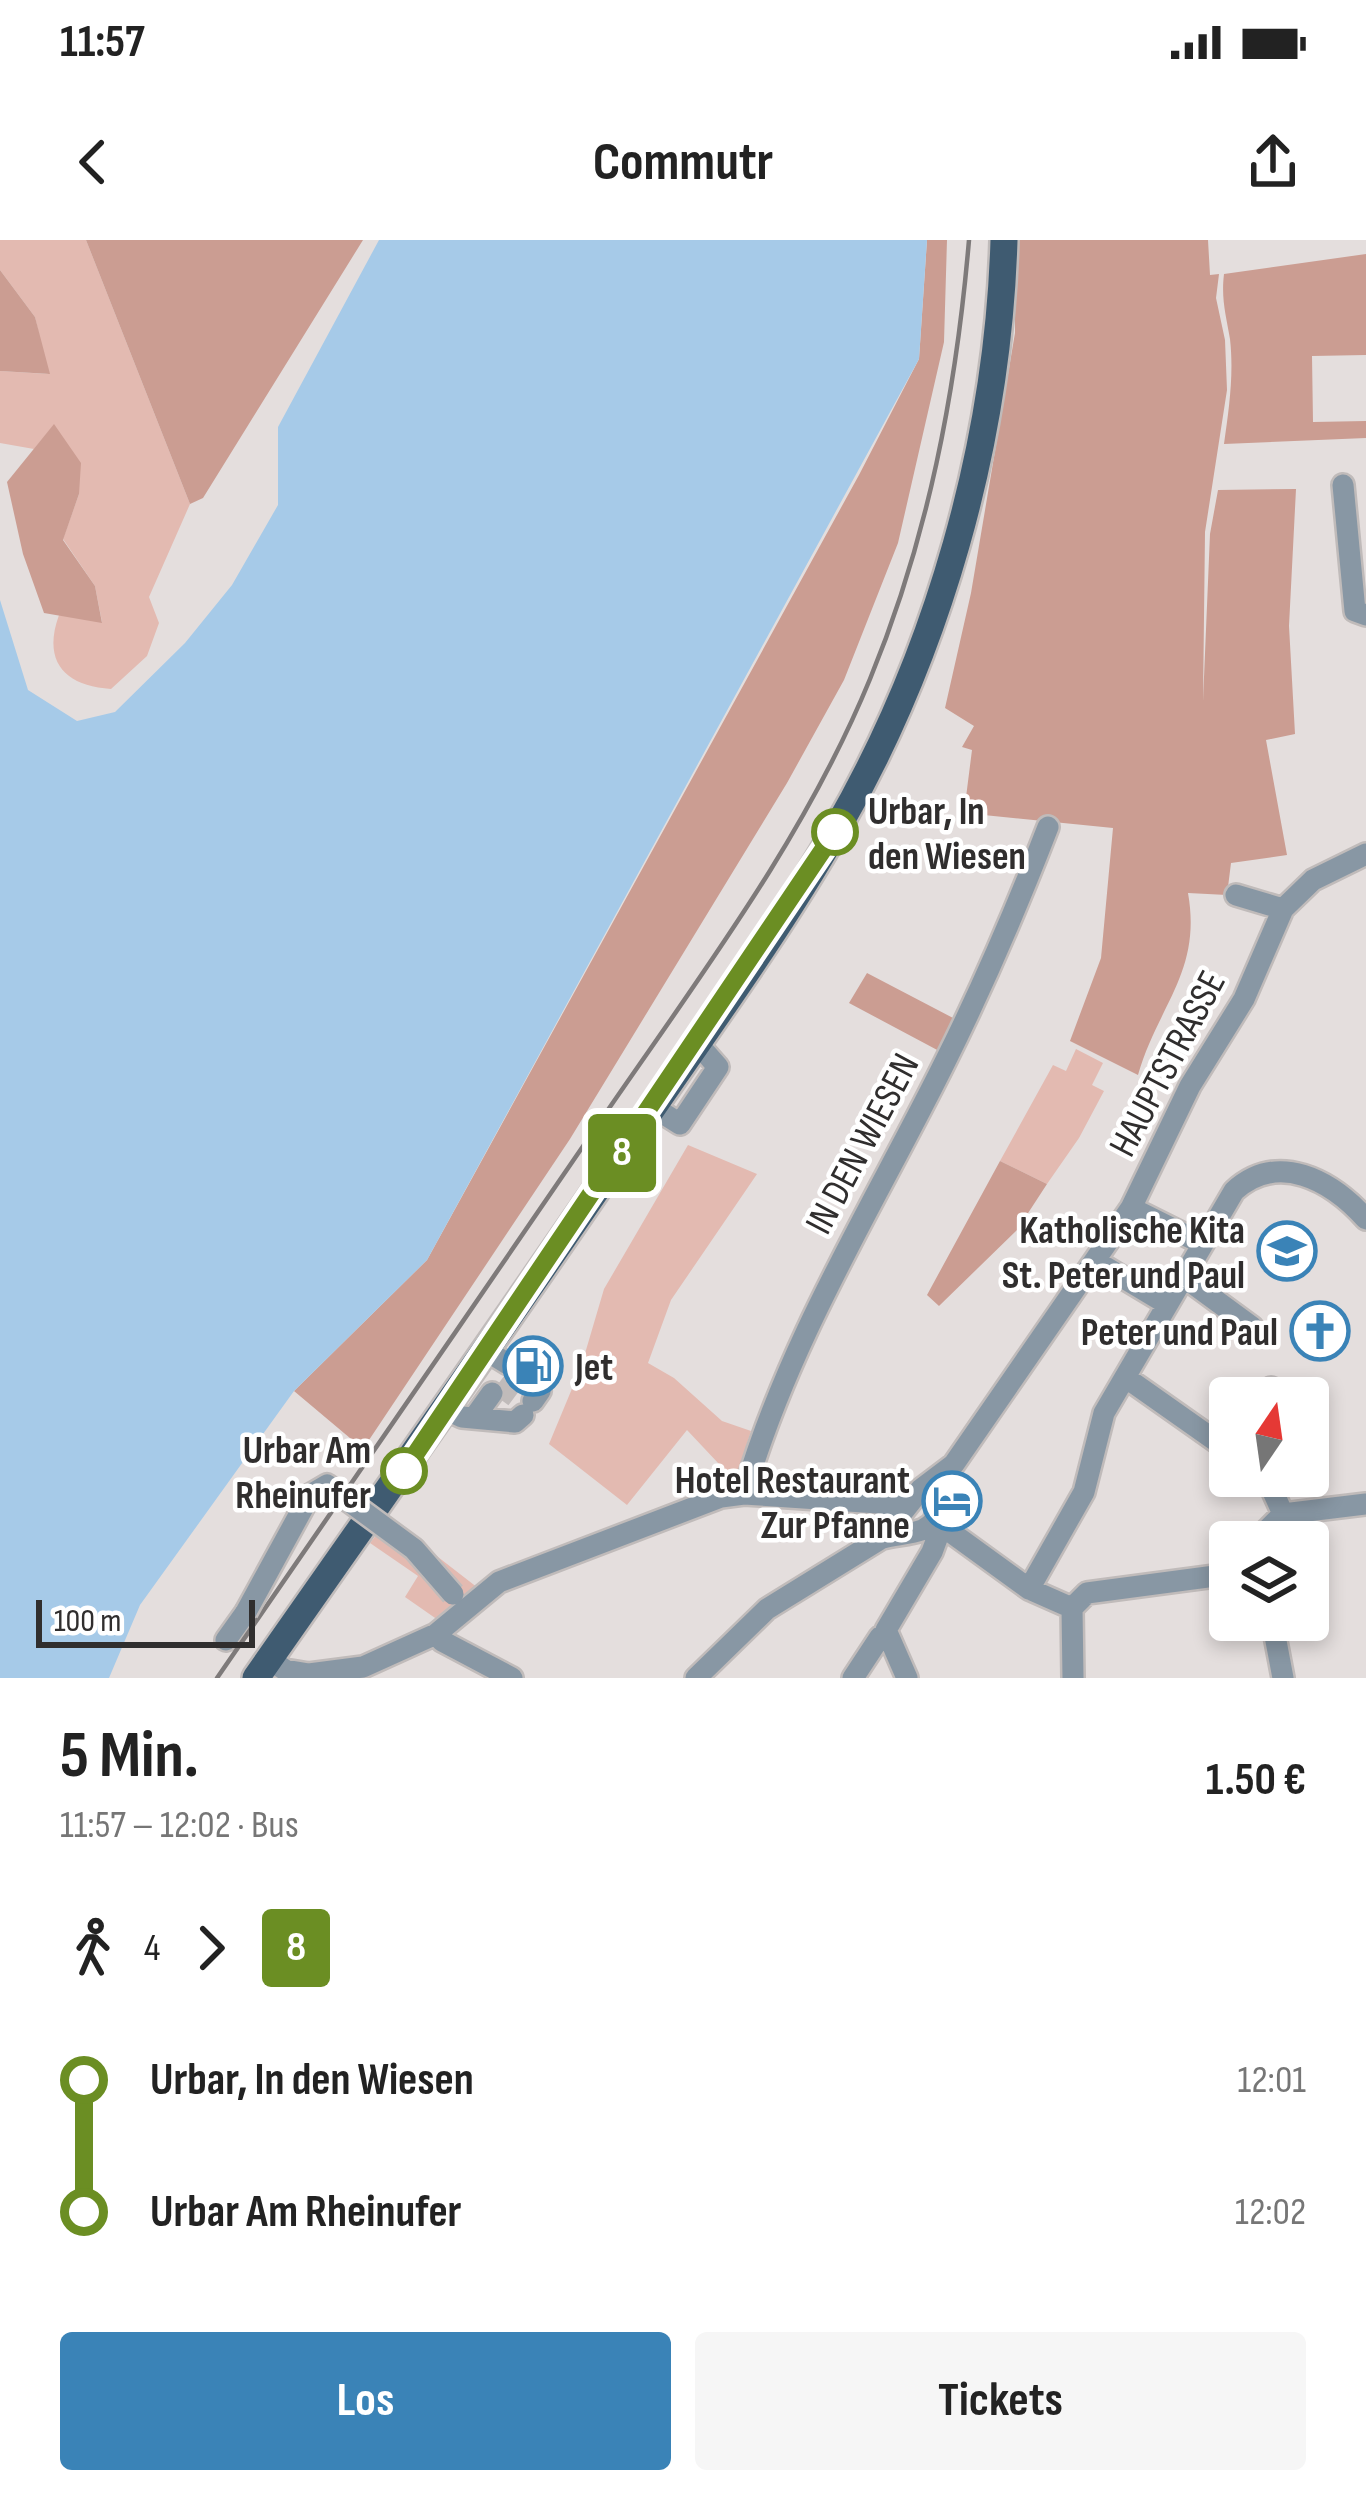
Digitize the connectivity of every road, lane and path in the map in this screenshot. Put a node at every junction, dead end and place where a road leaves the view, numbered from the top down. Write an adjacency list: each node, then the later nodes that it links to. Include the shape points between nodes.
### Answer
1 (1004, 240): 34 (main road, via 1000,314 966,503 931,620 836,831 498,1358 500,1406)
2 (1343, 485): 3 (street, via 1355,610)
3 (1366, 615)
4 (1048, 827): 18 (street, IN DEN WIESEN, via 944,1065 822,1294)
5 (1366, 854): 7 (street, HAUPTSTRASSE, via 1313,880)
6 (1236, 895): 7 (street)
7 (1283, 909): 8 (street, HAUPTSTRASSE, via 1244,999 1190,1086)
8 (1131, 1208): 10 (street); 11 (street, HAUPTSTRASSE)
9 (1363, 1208): 10 (street, via 1289,1172 1264,1171 1226,1202)
10 (1203, 1244): 12 (street)
11 (1097, 1262): 13 (street); 17 (street, HAUPTSTRASSE)
12 (1184, 1277): 13 (street); 14 (street)
13 (1167, 1304): 15 (street)
14 (1252, 1327)
15 (1125, 1377): 16 (street); 27 (street, via 1104,1413 1084,1492)
16 (1209, 1435)
17 (950, 1469): 21 (street, HAUPTSTRASSE); 24 (street)
18 (744, 1494): 21 (street); 28 (street, via 522,1571)
19 (1275, 1497): 22 (street)
20 (1366, 1504): 22 (street)
21 (908, 1505): 25 (street, HAUPTSTRASSE)
22 (1282, 1514): 23 (street)
23 (1275, 1521)
24 (938, 1523): 25 (street); 27 (street); 31 (street, via 932,1552)
25 (882, 1538): 37 (street, HAUPTSTRASSE, via 767,1609)
26 (1209, 1577): 29 (street, via 1087,1593)
27 (1029, 1589): 29 (street)
28 (458, 1603): 30 (street); 32 (street, bridge, via 414,1549 327,1485 310,1495)
29 (1072, 1608): 40 (street)
30 (436, 1634): 34 (street, via 349,1670); 35 (street)
31 (886, 1635): 38 (street); 39 (street)
32 (226, 1640)
33 (1276, 1641): 41 (street)
34 (262, 1668)
35 (512, 1678)
36 (678, 1678): 37 (street)
37 (693, 1678)
38 (853, 1678)
39 (908, 1678)
40 (1073, 1678)
41 (1283, 1678)

